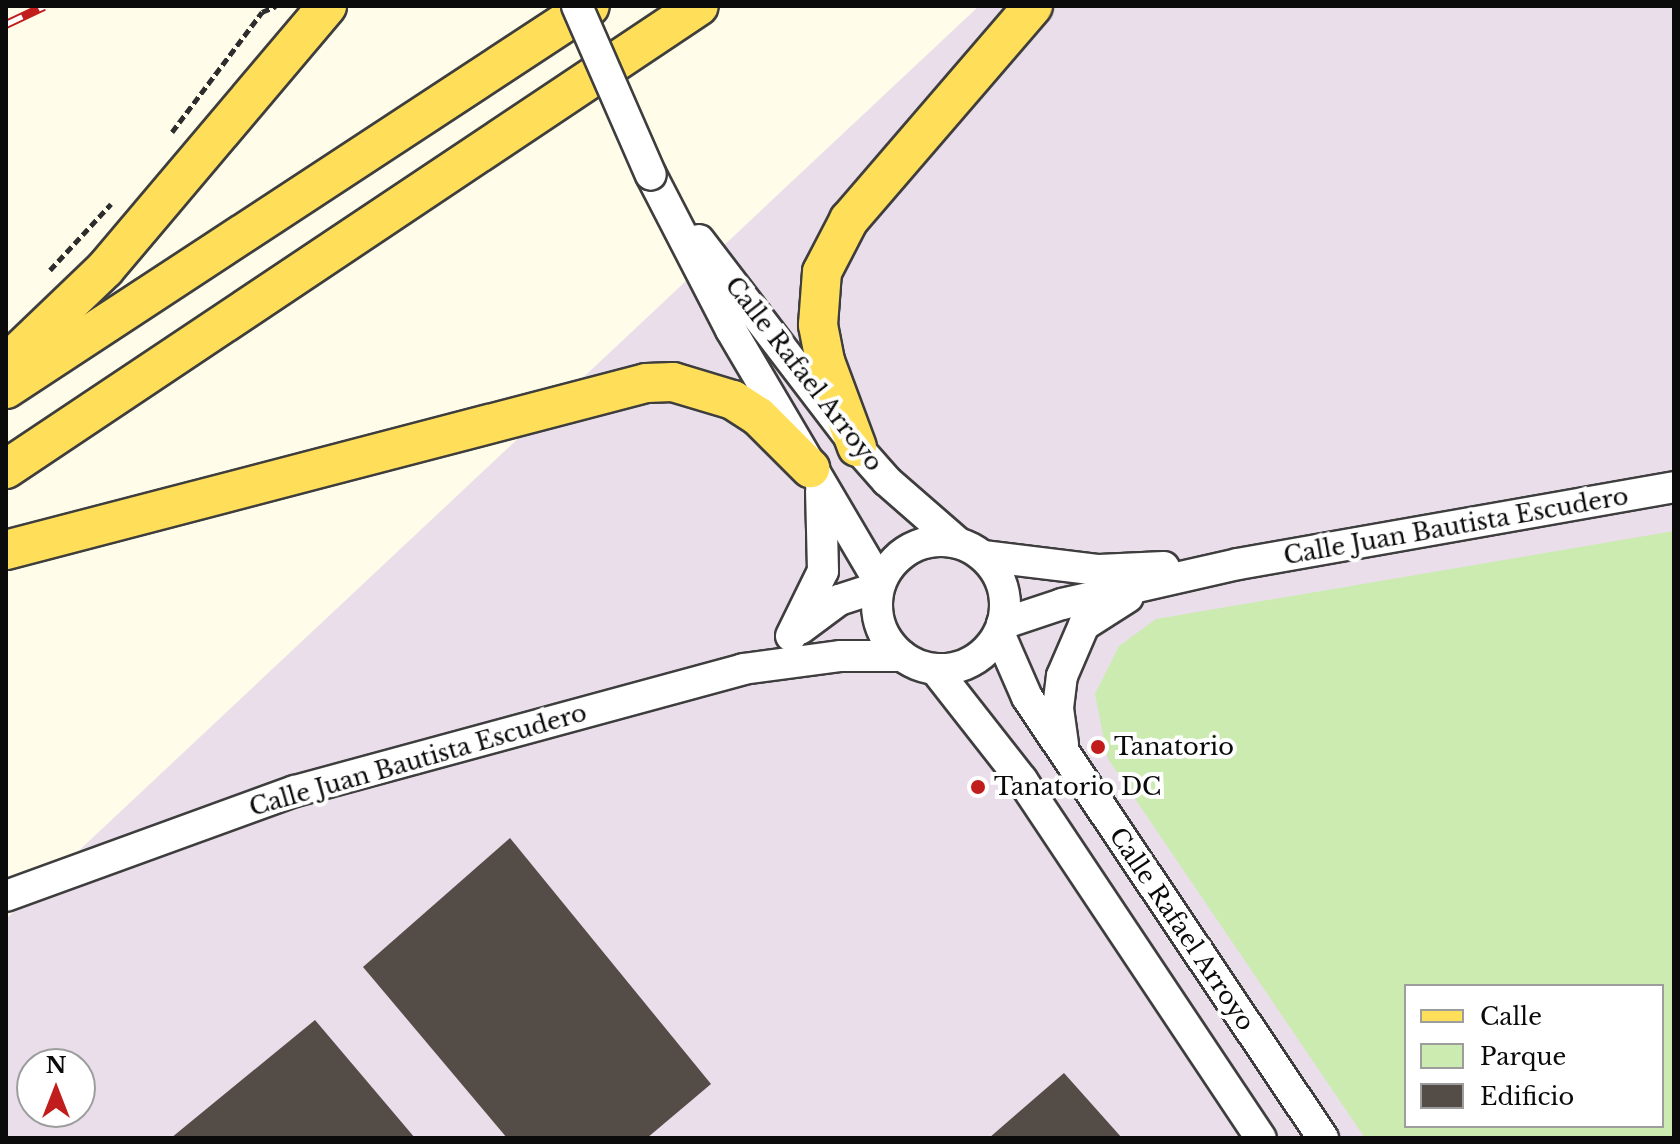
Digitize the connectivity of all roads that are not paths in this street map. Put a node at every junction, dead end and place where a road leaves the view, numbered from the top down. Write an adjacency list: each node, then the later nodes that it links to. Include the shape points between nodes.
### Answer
1 (327, 6): 7 (main road, via 115,258)
2 (577, 6): 6 (street, Calle Rafael Arroyo, bridge)
3 (590, 6): 8 (main road)
4 (699, 6): 10 (main road)
5 (1033, 6): 9 (main road, via 849,220 822,272 818,325 825,361)
6 (657, 185): 9 (street, Calle Rafael Arroyo); 11 (street, Calle Rafael Arroyo, via 731,330)
7 (6, 364)
8 (6, 389)
9 (857, 447): 13 (street, Calle Rafael Arroyo, via 887,481)
10 (6, 469)
11 (815, 475): 14 (main road, via 758,416 733,400 673,382 646,383); 16 (street, Calle Rafael Arroyo); 19 (street, via 823,571)
12 (1674, 487): 15 (street, Calle Juan Bautista Escudero)
13 (970, 549): 15 (street, Calle Juan Bautista Escudero, via 1099,570); 16 (street, via 911,547 896,558); 18 (street, via 1002,583)
14 (6, 550)
15 (1238, 564): 17 (street, Calle Juan Bautista Escudero)
16 (879, 585): 19 (street, Calle Juan Bautista Escudero, via 839,600); 20 (street, via 877,619 888,643)
17 (1153, 586): 18 (street, Calle Juan Bautista Escudero, via 1074,601); 23 (street, via 1113,603 1084,625 1062,676 1058,708)
18 (1001, 629): 22 (street, via 965,665); 23 (street, Calle Rafael Arroyo, via 1013,670)
19 (791, 636): 21 (street, Calle Juan Bautista Escudero)
20 (902, 656): 21 (street, Calle Juan Bautista Escudero, via 841,656); 22 (street)
21 (743, 669): 24 (street, Calle Juan Bautista Escudero, via 295,791)
22 (935, 669): 26 (street, Calle Rafael Arroyo, via 1022,780)
23 (1065, 753): 25 (street, Calle Rafael Arroyo)
24 (6, 896)
25 (1321, 1136)
26 (1261, 1138)

